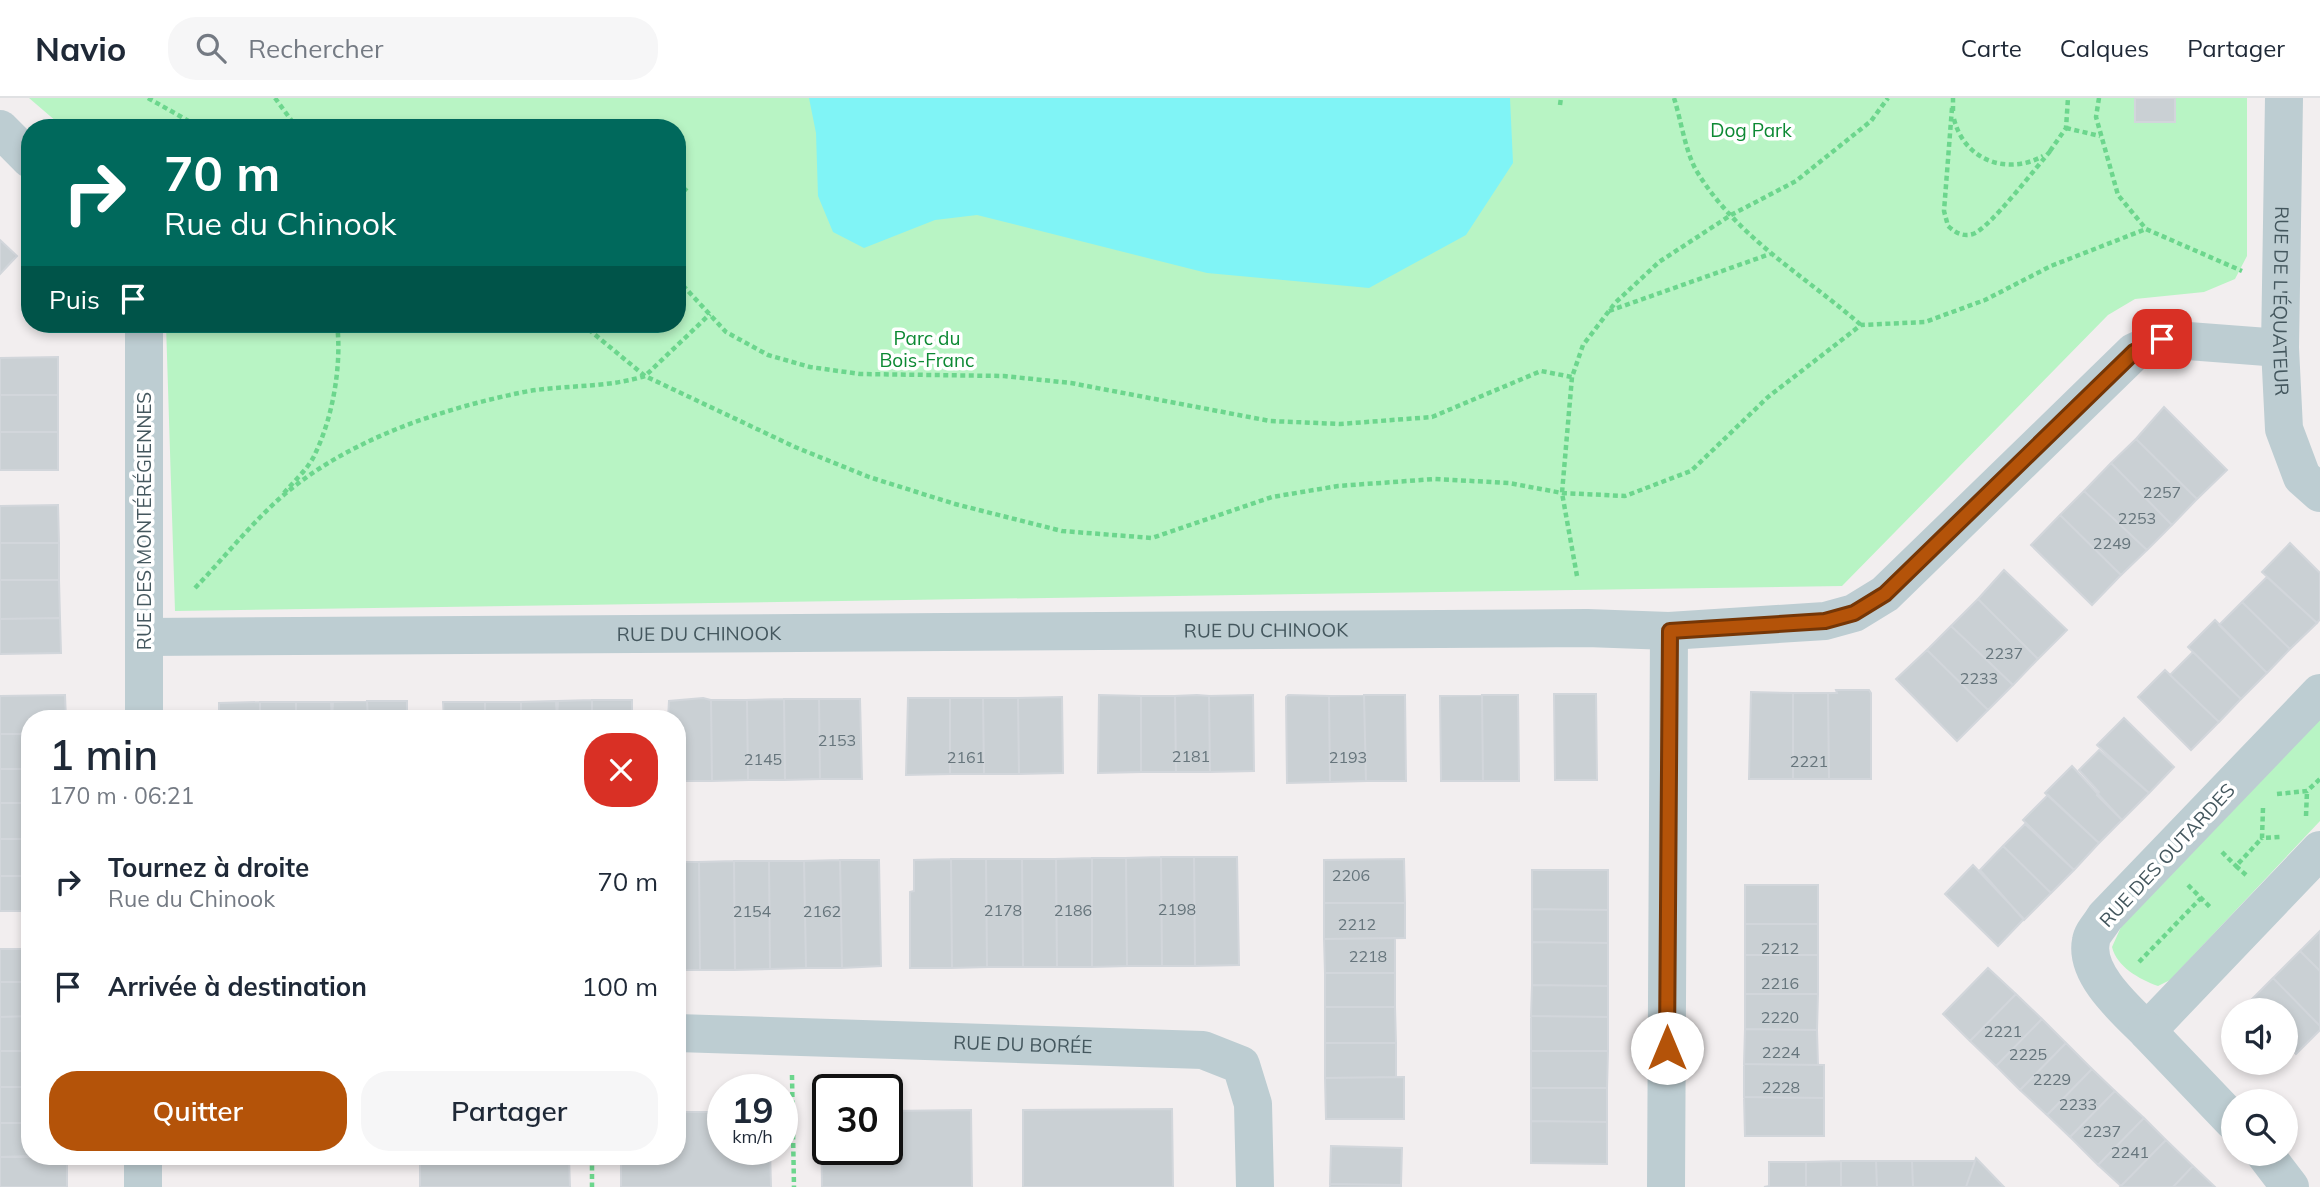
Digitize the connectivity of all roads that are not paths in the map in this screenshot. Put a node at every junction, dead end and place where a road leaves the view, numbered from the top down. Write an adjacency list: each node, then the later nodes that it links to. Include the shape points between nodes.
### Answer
1 (2284, 98): 5 (street, RUE DE L'ÉQUATEUR)
2 (0, 129): 3 (street)
3 (21, 150)
4 (144, 333): 8 (street, RUE DES MONTÉRÉGIENNES)
5 (2280, 348): 6 (street, RUE DE L'ÉQUATEUR, via 2284,429 2302,477); 7 (street, RUE DU CHINOOK, via 2162,339 2134,352 1885,594 1854,613 1825,621)
6 (2320, 493)
7 (1670, 631): 8 (street, RUE DU CHINOOK); 19 (street)
8 (144, 637): 10 (street, RUE DES MONTÉRÉGIENNES)
9 (2320, 693): 12 (street, RUE DES OUTARDES, via 2105,917 2091,940 2094,968)
10 (144, 710)
11 (2313, 837): 12 (street)
12 (2147, 1031): 14 (street, RUE DES OUTARDES)
13 (686, 1033): 18 (street, RUE DU BORÉE, via 1203,1050 1241,1065 1253,1104)
14 (2221, 1108)
15 (143, 1165): 17 (street)
16 (2274, 1166): 20 (street)
17 (143, 1187)
18 (1255, 1187)
19 (1666, 1187)
20 (2290, 1187)

